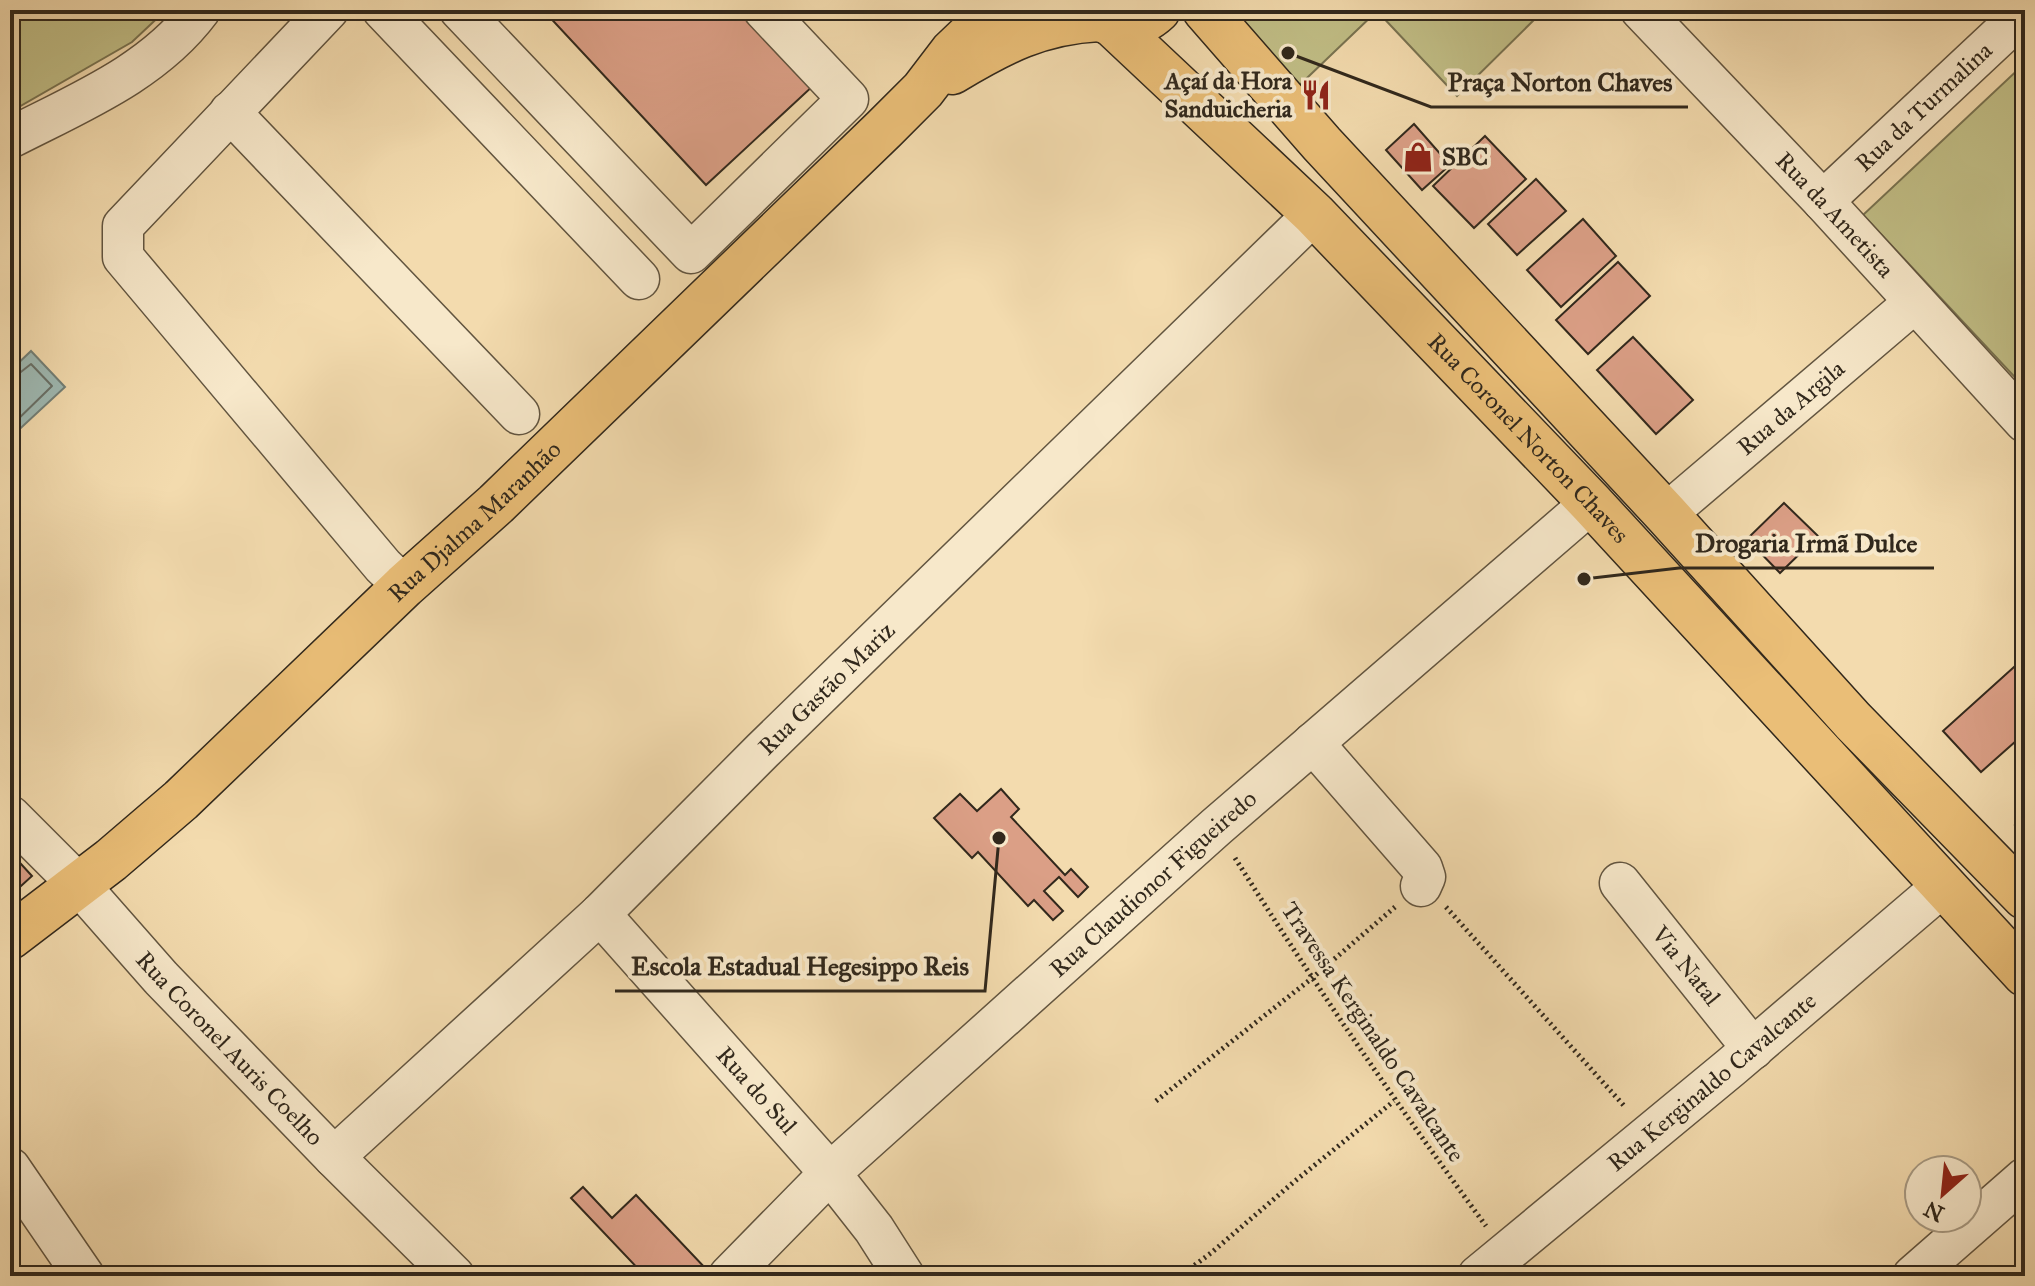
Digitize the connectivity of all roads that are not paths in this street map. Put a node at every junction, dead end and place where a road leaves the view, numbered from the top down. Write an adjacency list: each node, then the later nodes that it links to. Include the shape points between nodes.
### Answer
1 (200, 10): 14 (street, via 182,34 120,82)
2 (328, 10): 13 (street)
3 (383, 10): 17 (street)
4 (460, 10): 5 (street, via 691,253 848,99)
5 (764, 10)
6 (996, 10): 12 (main road, Rua Djalma Maranhão, via 952,52)
7 (1158, 10): 11 (main road, Rua Djalma Maranhão, via 1134,25)
8 (1205, 10): 22 (main road, Rua Coronel Norton Chaves, via 1322,144)
9 (1641, 10): 15 (street, Rua da Ametista)
10 (2025, 12): 15 (street, Rua da Turmalina)
11 (1100, 18): 12 (main road, Rua Djalma Maranhão, via 1031,31); 16 (main road, Rua Coronel Norton Chaves)
12 (923, 90): 23 (main road, Rua Djalma Maranhão, via 496,504)
13 (230, 112): 19 (street); 23 (street, via 123,226 123,257)
14 (10, 138)
15 (1823, 201): 18 (street, Rua da Ametista)
16 (1314, 214): 21 (main road, Rua Coronel Norton Chaves); 33 (street, Rua Gastão Mariz)
17 (639, 279)
18 (1915, 302): 20 (street, Rua da Ametista); 22 (street, Rua da Argila)
19 (519, 414)
20 (2025, 422)
21 (1591, 503): 25 (street, Rua Claudionor Figueiredo); 26 (main road, Rua Coronel Norton Chaves)
22 (1666, 514): 24 (main road, Rua Coronel Norton Chaves)
23 (393, 576): 31 (main road, Rua Djalma Maranhão, via 181,800)
24 (1853, 721): 26 (main road, via 1834,709 1823,712 1812,730); 32 (main road, Rua Coronel Norton Chaves)
25 (1313, 743): 29 (street, via 1422,868); 39 (street, Rua Claudionor Figueiredo)
26 (1817, 748): 30 (main road, Rua Coronel Norton Chaves)
27 (10, 816): 31 (street, Rua Coronel Auris Coelho)
28 (1620, 883): 36 (street, Via Natal)
29 (1422, 884)
30 (1944, 885): 35 (main road, Rua Coronel Norton Chaves); 36 (street, Rua Kerginaldo Cavalcante)
31 (80, 886): 34 (main road, Rua Djalma Maranhão); 37 (street, Rua Coronel Auris Coelho)
32 (2025, 897)
33 (600, 914): 37 (street, Rua Gastão Mariz); 39 (street, Rua do Sul)
34 (10, 937)
35 (2025, 974)
36 (1753, 1049): 41 (street, Rua Kerginaldo Cavalcante)
37 (334, 1157): 43 (street, Rua Coronel Auris Coelho)
38 (10, 1168): 42 (street)
39 (830, 1173): 44 (street, Rua Claudionor Figueiredo); 45 (street, Rua do Sul)
40 (2025, 1178): 46 (street)
41 (1491, 1264)
42 (84, 1276)
43 (454, 1276)
44 (729, 1276)
45 (904, 1276)
46 (1913, 1276)

